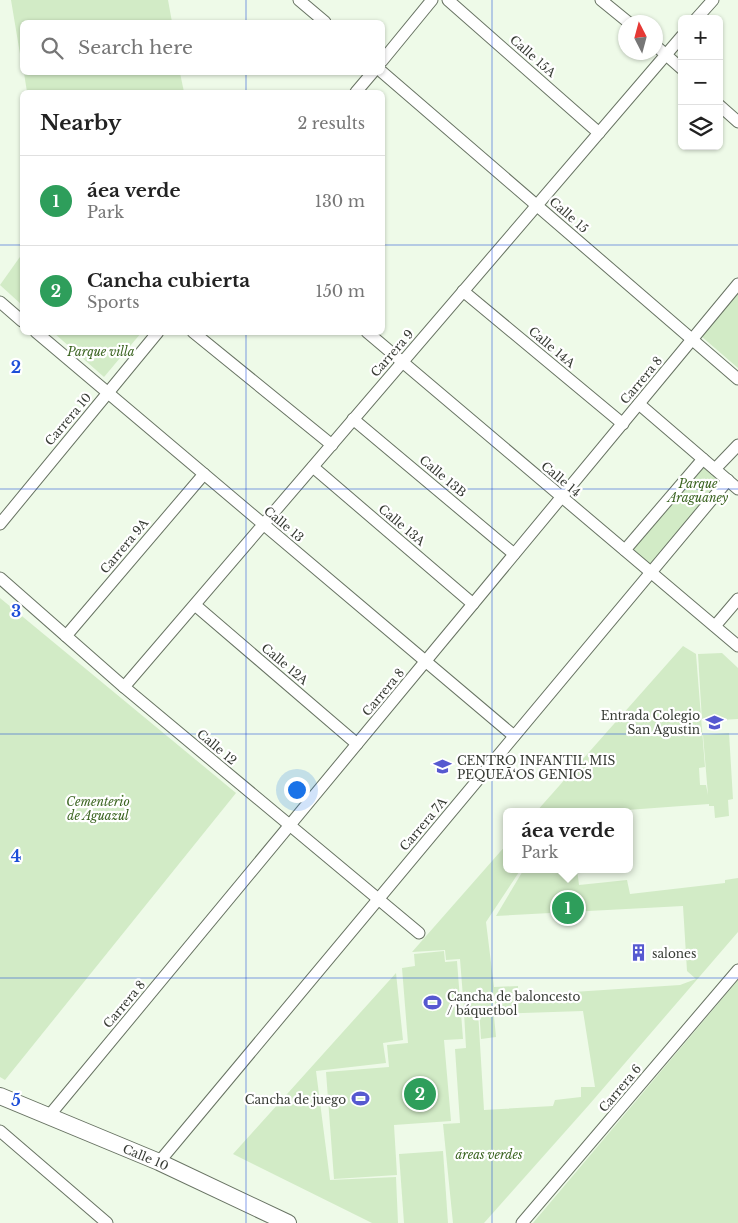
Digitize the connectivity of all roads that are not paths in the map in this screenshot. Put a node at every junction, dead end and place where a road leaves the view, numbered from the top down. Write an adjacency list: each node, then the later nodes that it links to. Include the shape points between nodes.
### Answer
1 (299, 0): 8 (street)
2 (432, 0): 12 (street)
3 (448, 0): 19 (street, Calle 15A)
4 (601, 0): 6 (street)
5 (712, 0): 7 (street)
6 (619, 15)
7 (699, 15)
8 (323, 20)
9 (678, 40): 11 (street, Carrera 9)
10 (663, 52): 11 (street)
11 (666, 54): 13 (street); 19 (street, Carrera 9)
12 (385, 57)
13 (678, 65)
14 (370, 75): 16 (street)
15 (385, 75): 20 (street, Calle 15)
16 (358, 90)
17 (723, 109): 18 (street)
18 (738, 122)
19 (599, 133): 20 (street, Carrera 9)
20 (537, 205): 22 (street, Carrera 9); 29 (street, Calle 15)
21 (738, 284): 29 (street, Carrera 8)
22 (463, 291): 30 (street, Carrera 9); 35 (street, Calle 14A)
23 (0, 302): 24 (street)
24 (20, 319)
25 (40, 335): 32 (street, Calle 13)
26 (156, 335): 32 (street, Carrera 10)
27 (197, 335): 36 (street)
28 (370, 335): 30 (street, Calle 14)
29 (693, 340): 31 (street, Calle 15); 33 (street, Carrera 8)
30 (402, 362): 34 (street, Carrera 9); 44 (street, Calle 14)
31 (738, 379)
32 (108, 393): 41 (street, Calle 13); 45 (street, Carrera 10)
33 (639, 404): 35 (street, Carrera 8); 38 (street)
34 (353, 419): 36 (street, Carrera 9); 48 (street, Calle 13B)
35 (623, 424): 44 (street, Carrera 8)
36 (332, 445): 39 (street, Carrera 9)
37 (738, 445): 40 (street)
38 (704, 459): 40 (street); 47 (street)
39 (312, 467): 46 (street, Carrera 9); 52 (street, Calle 13A)
40 (715, 469): 42 (street)
41 (204, 474): 46 (street, Calle 13); 55 (street, Carrera 9A)
42 (728, 480): 43 (street); 49 (street, Carrera 7A)
43 (738, 489)
44 (562, 497): 47 (street, Calle 14); 48 (street, Carrera 8)
45 (0, 524)
46 (264, 524): 53 (street, Carrera 9); 57 (street, Calle 13)
47 (625, 550): 49 (street, Calle 14)
48 (514, 554): 52 (street, Carrera 8)
49 (651, 572): 54 (street, Calle 14); 59 (street, Carrera 7A)
50 (0, 578): 55 (street, Calle 12)
51 (738, 599): 54 (street)
52 (474, 604): 57 (street, Carrera 8)
53 (195, 605): 58 (street, Carrera 9); 60 (street, Calle 12A)
54 (715, 626): 56 (street, Calle 14)
55 (66, 636): 58 (street, Calle 12)
56 (738, 646)
57 (426, 661): 59 (street, Calle 13); 60 (street, Carrera 8)
58 (124, 687): 61 (street, Calle 12)
59 (514, 736): 62 (street, Carrera 7A)
60 (357, 744): 61 (street, Carrera 8)
61 (290, 825): 62 (street, Calle 12); 66 (street, Carrera 8)
62 (379, 898): 63 (street, Calle 12); 68 (street, Carrera 7A)
63 (419, 933)
64 (738, 970): 71 (street, Carrera 6)
65 (0, 1096): 66 (street, Calle 10)
66 (48, 1117): 68 (street, Calle 10)
67 (0, 1132): 69 (street)
68 (159, 1162): 70 (street, Calle 10)
69 (107, 1223)
70 (288, 1223)
71 (522, 1223)

